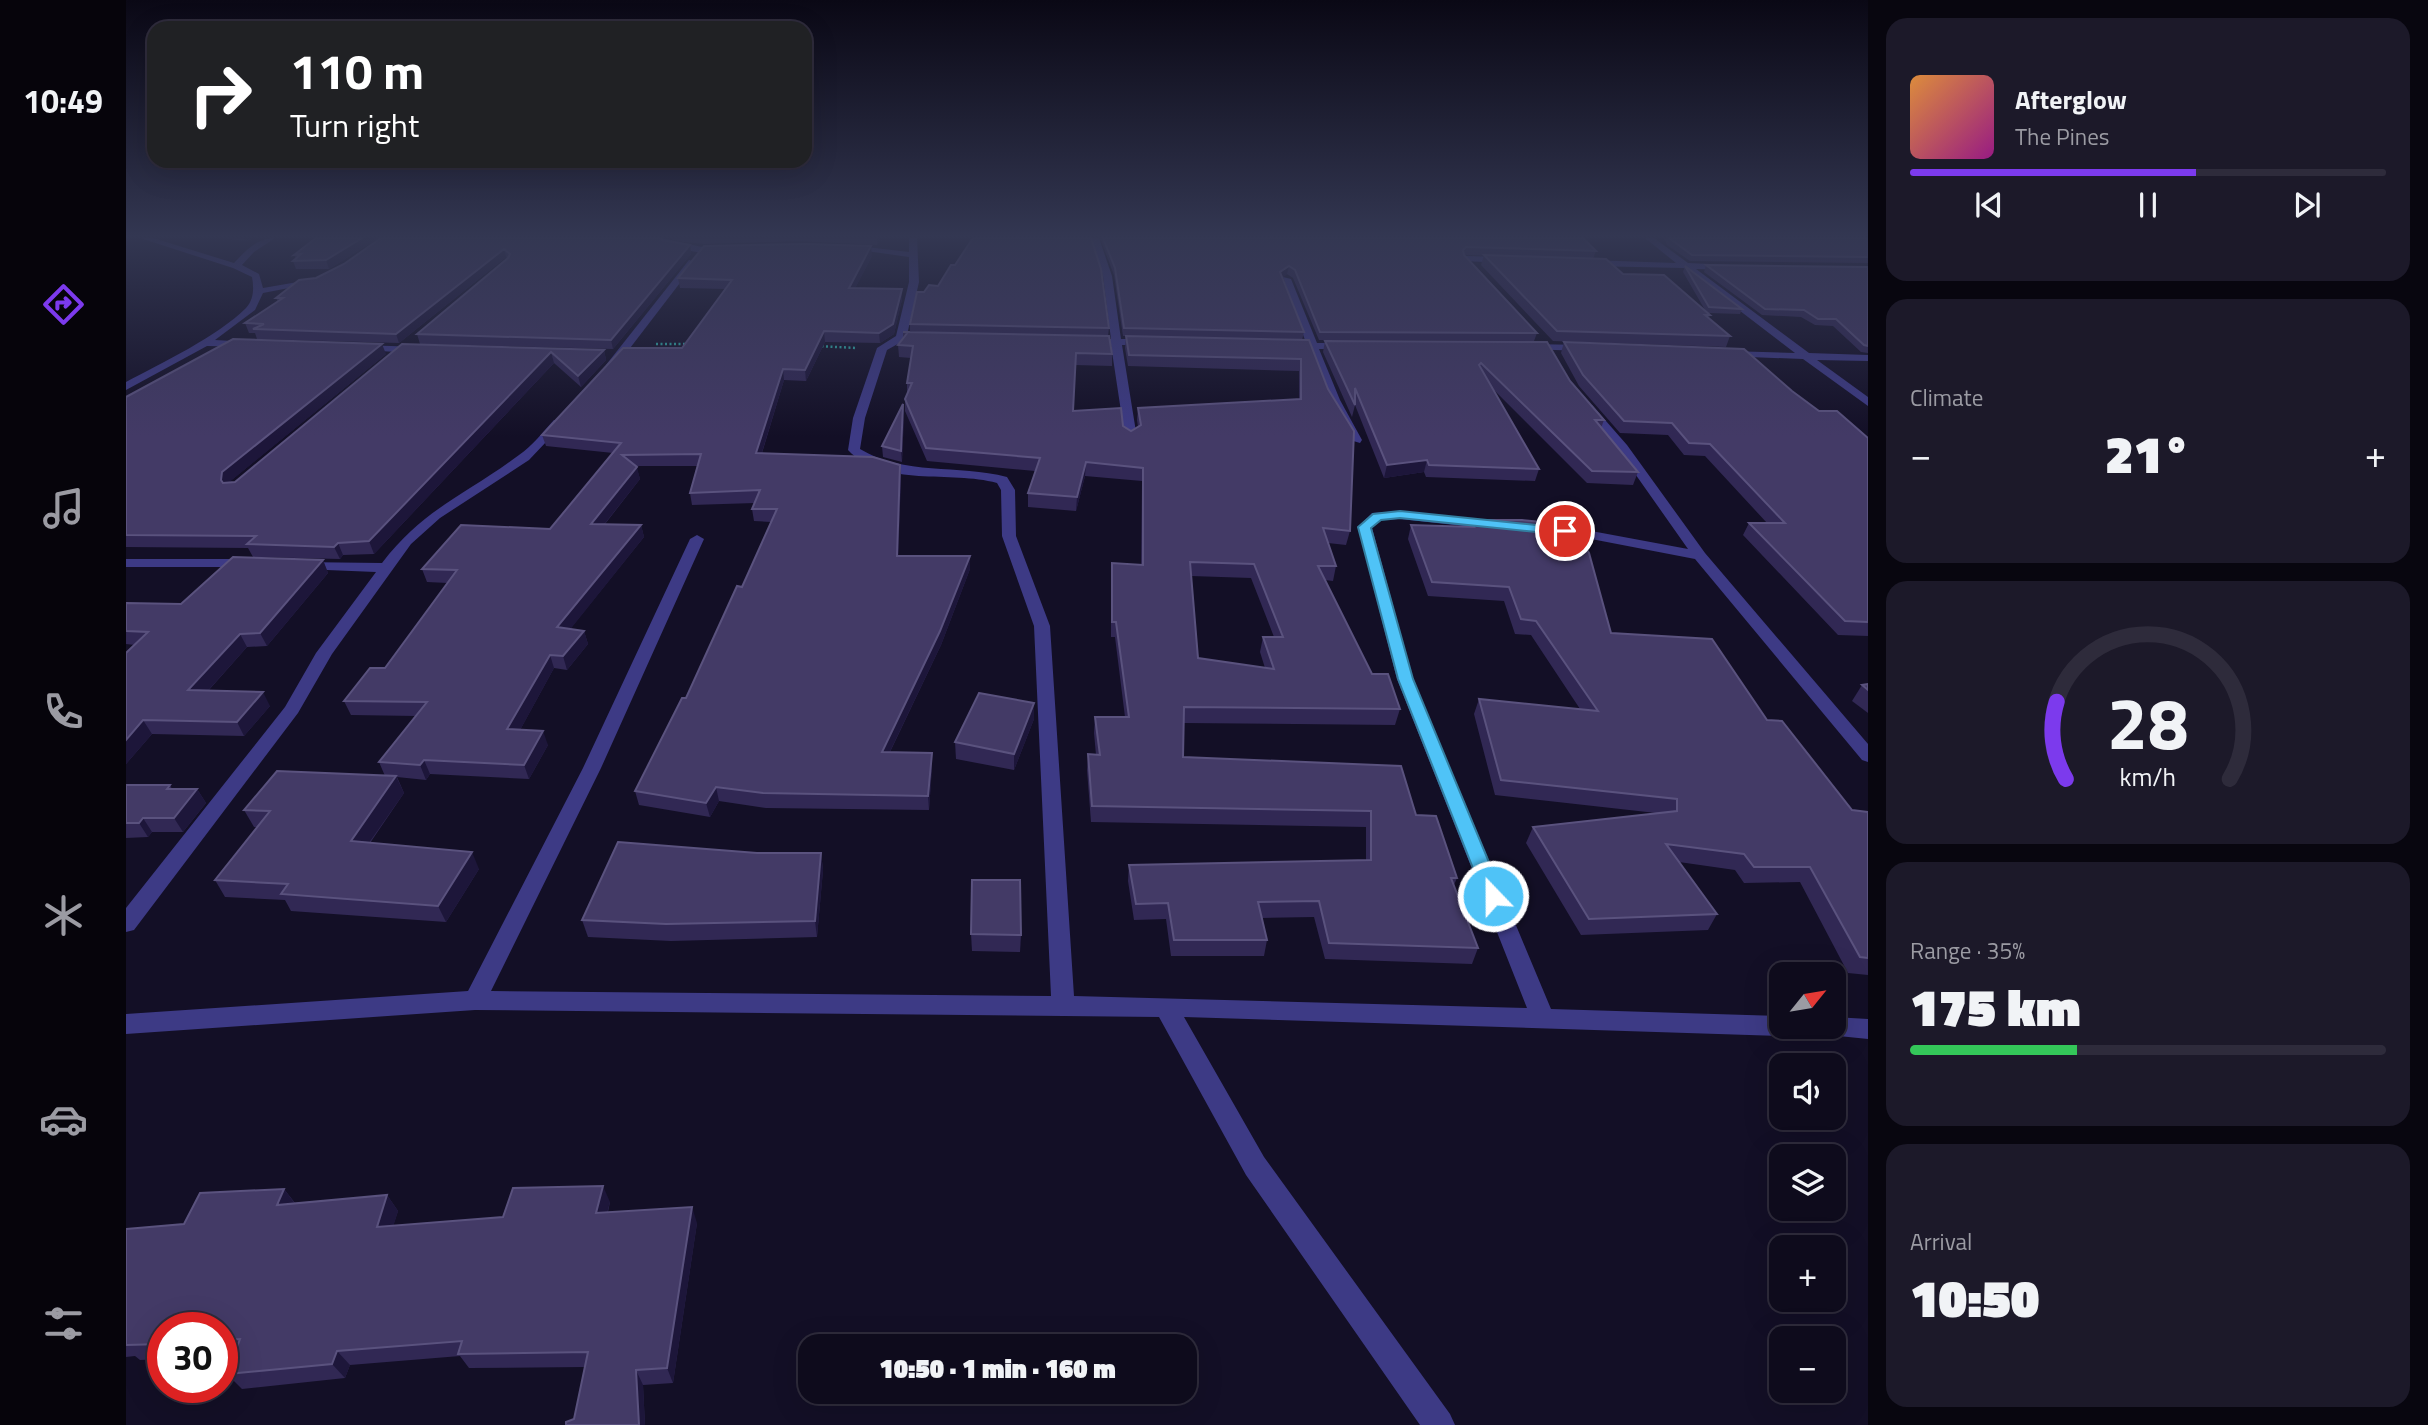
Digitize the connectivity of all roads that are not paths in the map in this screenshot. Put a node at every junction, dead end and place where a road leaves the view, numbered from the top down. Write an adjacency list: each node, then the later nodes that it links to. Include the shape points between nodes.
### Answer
1 (253, 304): 13 (street)
2 (657, 304): 29 (street)
3 (909, 304): 8 (street)
4 (1113, 304): 12 (street)
5 (1296, 304): 17 (street)
6 (1737, 304): 26 (street)
7 (1530, 328): 24 (street)
8 (901, 338): 9 (street); 47 (street, via 882,348 859,418 854,450 884,467 984,473 1002,480 1007,490 1009,536 1042,626)
9 (940, 339)
10 (411, 341): 22 (street)
11 (1079, 341): 12 (street)
12 (1116, 342): 14 (street); 34 (street)
13 (205, 343): 15 (street); 30 (street)
14 (1154, 343)
15 (257, 345)
16 (1285, 346): 17 (street)
17 (1312, 346): 18 (street); 35 (street)
18 (1353, 346)
19 (1510, 347): 24 (street)
20 (349, 348): 22 (street)
21 (1603, 349): 24 (street)
22 (401, 350): 23 (street); 27 (street)
23 (428, 350)
24 (1552, 352)
25 (1712, 353): 26 (street)
26 (1806, 357): 28 (street); 32 (street)
27 (390, 358)
28 (1868, 358)
29 (603, 376)
30 (126, 387)
31 (1580, 399): 39 (street, via 1623,447)
32 (1868, 403)
33 (570, 412): 43 (street, via 526,457 435,515 406,541)
34 (1131, 438)
35 (1356, 440)
36 (1512, 527): 49 (street, via 1400,515 1377,516 1365,527 1405,679)
37 (1537, 529): 39 (street)
38 (697, 539): 46 (street, via 592,768)
39 (1700, 556): 44 (street)
40 (126, 563): 41 (street)
41 (261, 564)
42 (289, 565): 43 (street)
43 (386, 568): 45 (street, via 324,653 292,709)
44 (1868, 756)
45 (126, 924)
46 (475, 1000): 47 (street); 50 (street)
47 (1063, 1006): 48 (street)
48 (1166, 1007): 49 (street); 54 (street, via 1255,1166)
49 (1543, 1018): 51 (street)
50 (126, 1024)
51 (1769, 1026)
52 (1846, 1027): 53 (street)
53 (1868, 1028)
54 (1439, 1425)

